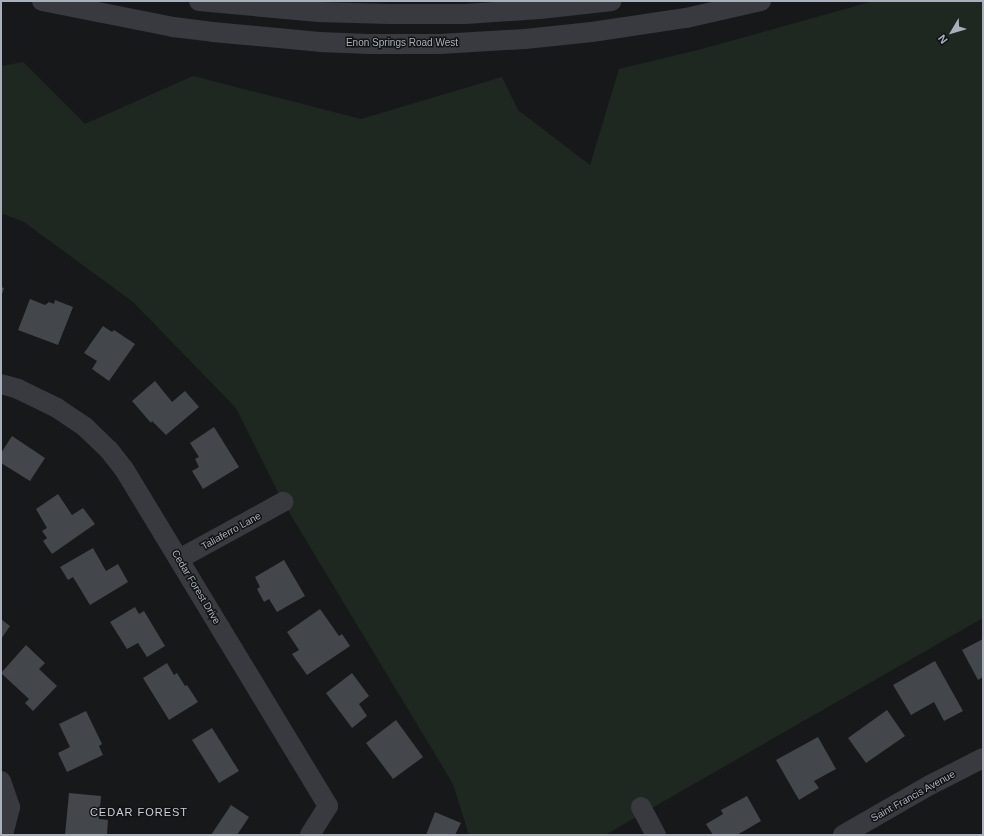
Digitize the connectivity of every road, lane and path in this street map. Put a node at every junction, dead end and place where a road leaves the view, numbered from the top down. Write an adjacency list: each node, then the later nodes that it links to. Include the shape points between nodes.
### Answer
1 (42, 1): 7 (street, Enon Springs Road West, via 197,30)
2 (199, 1): 6 (street)
3 (612, 1): 6 (street, via 465,14)
4 (761, 1): 5 (street, Enon Springs Road West)
5 (732, 4): 7 (street, Enon Springs Road West, via 686,18 525,39 440,44)
6 (370, 14): 7 (street)
7 (369, 44)
8 (1, 384): 10 (street, Cedar Forest Drive, via 57,408 85,427 109,450 135,486)
9 (283, 502): 10 (street, Taliaferro Lane)
10 (179, 559): 15 (street, Cedar Forest Drive, via 328,806)
11 (983, 758): 17 (street, Saint Francis Avenue)
12 (1, 781): 14 (street, via 10,807)
13 (641, 807): 16 (street)
14 (3, 835)
15 (310, 835)
16 (656, 835)
17 (843, 835)

